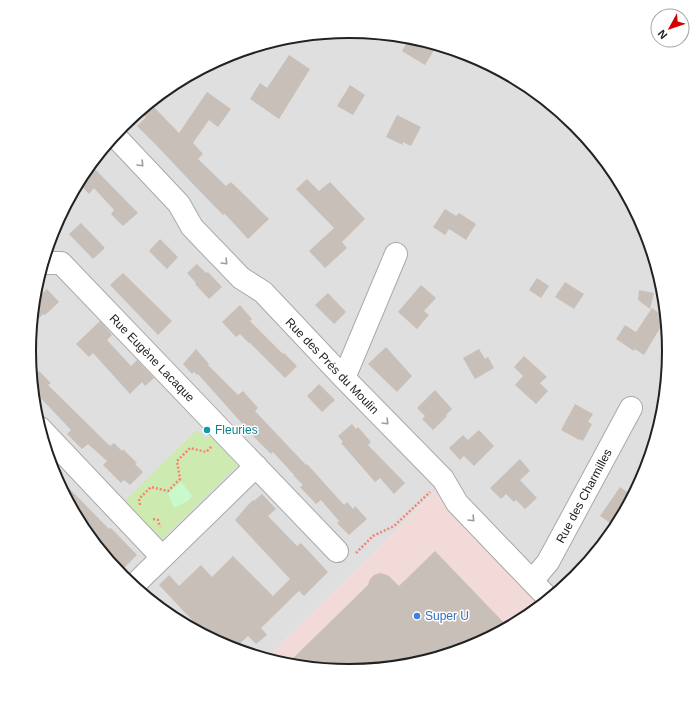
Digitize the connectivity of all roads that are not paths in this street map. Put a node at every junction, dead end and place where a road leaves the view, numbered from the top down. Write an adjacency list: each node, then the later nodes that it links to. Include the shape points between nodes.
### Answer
1 (119, 140): 4 (street, Rue des Prés du Moulin, one-way to 4, via 179,204 192,227 241,278 263,292)
2 (396, 254): 4 (street)
3 (49, 263): 7 (street, Rue Eugène Lacaque, via 61,263)
4 (344, 378): 11 (street, Rue des Prés du Moulin, one-way to 11, via 443,479 457,503)
5 (631, 408): 11 (street, Rue des Charmilles, via 548,562)
6 (49, 437): 9 (street)
7 (256, 466): 8 (street, Rue Eugène Lacaque); 9 (street)
8 (337, 551)
9 (162, 558): 10 (street)
10 (138, 581)
11 (532, 581): 12 (street, Rue des Prés du Moulin)
12 (545, 595)

